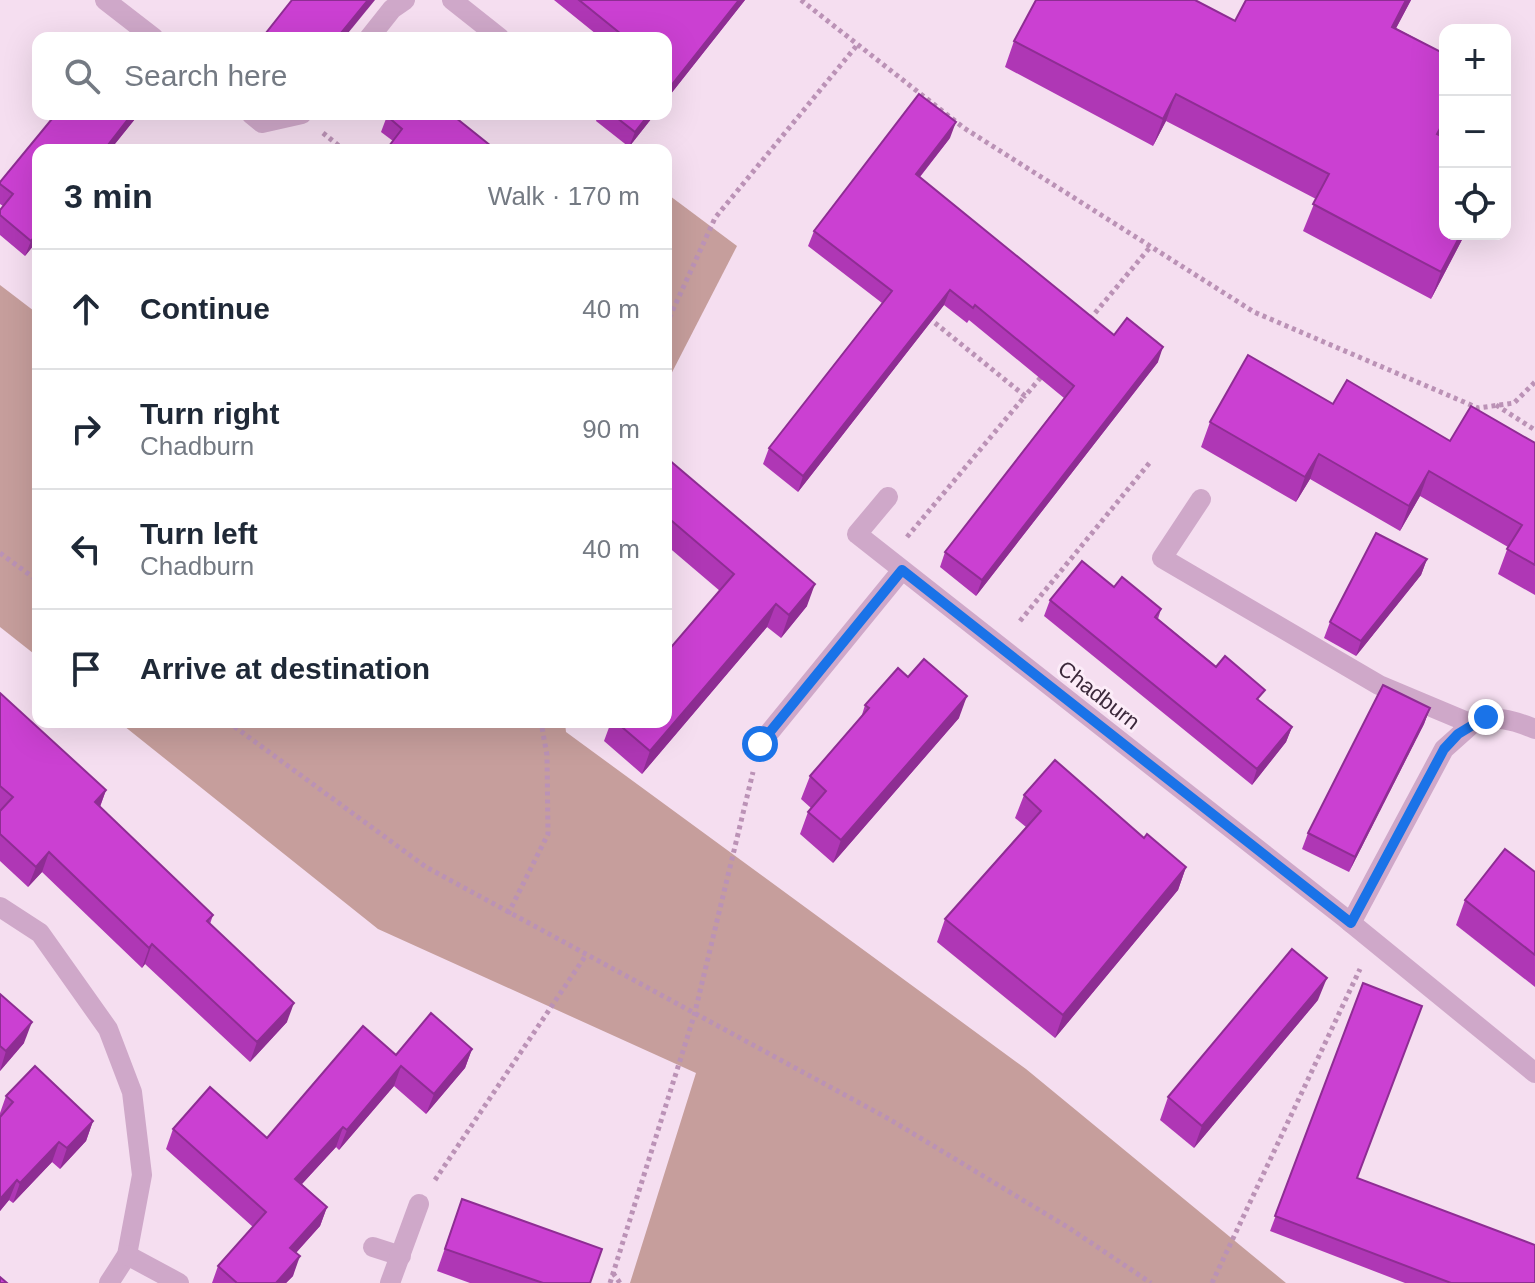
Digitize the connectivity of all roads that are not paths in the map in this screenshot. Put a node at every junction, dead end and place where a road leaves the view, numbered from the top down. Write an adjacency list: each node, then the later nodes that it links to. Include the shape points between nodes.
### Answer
1 (105, 0): 4 (street)
2 (405, 0): 5 (street)
3 (452, 0): 6 (street)
4 (146, 32)
5 (374, 32)
6 (492, 32)
7 (888, 497): 9 (street, Chadburn, via 857,534)
8 (1201, 499): 10 (street, via 1162,558 1379,685)
9 (896, 564): 12 (street); 14 (street, Chadburn)
10 (1472, 724): 11 (street, via 1486,717); 14 (street, via 1444,749)
11 (1535, 729)
12 (760, 744)
13 (0, 907): 18 (street, via 40,933 108,1029 132,1092 142,1175)
14 (1351, 923): 15 (street, Chadburn)
15 (1535, 1073)
16 (419, 1204): 19 (street)
17 (373, 1247): 19 (street)
18 (127, 1255): 20 (street); 21 (street)
19 (401, 1256): 22 (street)
20 (109, 1283)
21 (179, 1283)
22 (390, 1283)

